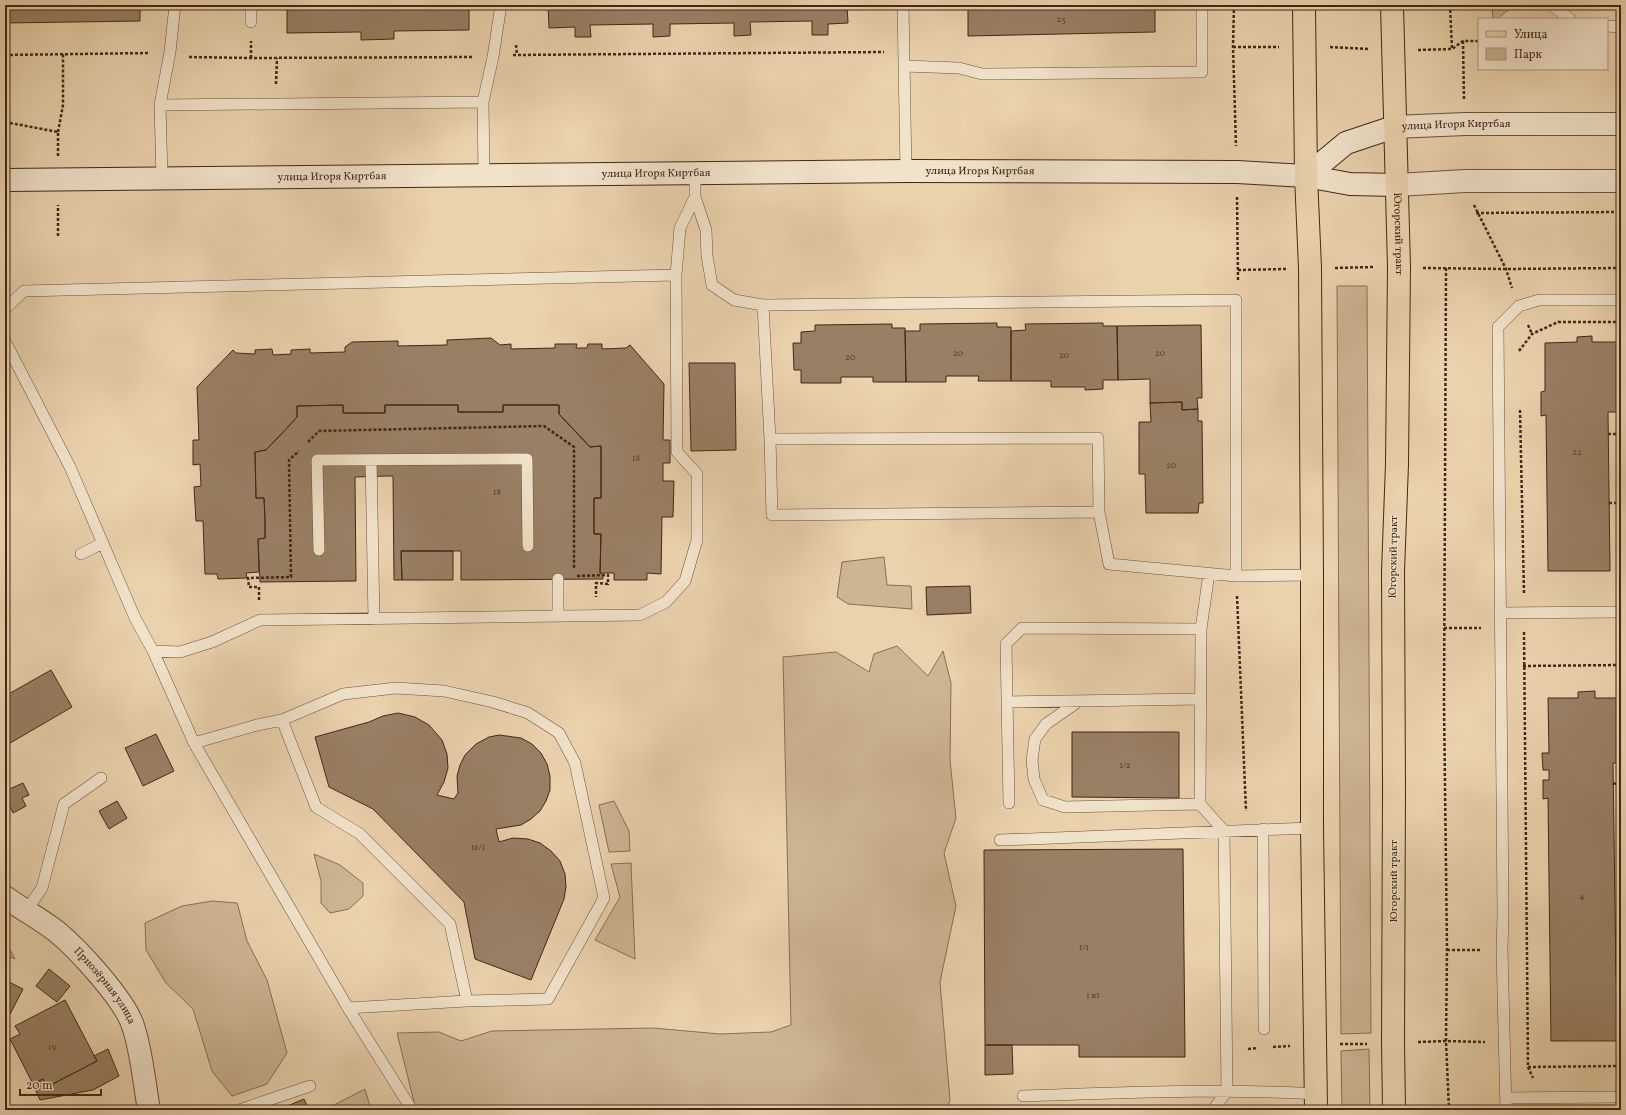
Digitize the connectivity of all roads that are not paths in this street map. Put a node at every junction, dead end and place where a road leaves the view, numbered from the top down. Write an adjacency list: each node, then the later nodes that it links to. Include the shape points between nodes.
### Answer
1 (175, 5): 15 (lane, via 170,52)
2 (251, 5): 10 (lane)
3 (501, 5): 14 (lane)
4 (903, 5): 13 (lane)
5 (1202, 5): 13 (lane, via 1202,72 982,74 959,68)
6 (1304, 5): 21 (main road)
7 (1392, 5): 17 (main road, Югорский тракт)
8 (1551, 5): 9 (lane)
9 (1569, 18)
10 (251, 22)
11 (1608, 26): 12 (lane)
12 (1621, 27)
13 (904, 66): 18 (lane)
14 (483, 102): 15 (lane); 20 (lane)
15 (160, 105): 22 (lane)
16 (1621, 124): 17 (main road, улица Игоря Киртбая, via 1465,124)
17 (1394, 127): 21 (main road, улица Игоря Киртбая, via 1346,143); 25 (main road, Югорский тракт)
18 (906, 171): 19 (main road, улица Игоря Киртбая); 21 (main road, улица Игоря Киртбая, via 1237,172)
19 (694, 173): 20 (main road, улица Игоря Киртбая); 26 (lane)
20 (484, 175): 22 (main road, улица Игоря Киртбая)
21 (1306, 176): 25 (main road, улица Игоря Киртбая, via 1350,184); 40 (main road, via 1310,268)
22 (162, 178): 23 (main road, улица Игоря Киртбая)
23 (5, 180)
24 (1621, 181): 25 (main road, улица Игоря Киртбая)
25 (1397, 185): 76 (main road, Югорский тракт, via 1397,464 1393,572)
26 (695, 197): 27 (lane, via 680,228); 29 (lane, via 706,230 712,285 734,300)
27 (676, 275): 30 (lane, via 24,291); 45 (lane, via 676,452 697,474 697,540 685,581 666,602 640,615)
28 (1621, 300): 44 (lane, via 1539,300 1519,306 1498,327)
29 (763, 305): 32 (lane); 41 (lane, via 1236,300)
30 (5, 309)
31 (5, 341): 35 (lane, via 70,467)
32 (770, 439): 34 (lane, via 1098,438); 34 (lane, via 772,515)
33 (371, 460): 36 (lane, via 527,459); 37 (lane, via 317,460); 46 (lane)
34 (1099, 512): 39 (lane, via 1109,564)
35 (103, 542): 38 (lane); 48 (lane, via 135,618)
36 (528, 546)
37 (319, 550)
38 (81, 554)
39 (1209, 573): 41 (lane); 47 (lane)
40 (1312, 575): 41 (lane); 57 (main road)
41 (1236, 576)
42 (558, 579): 45 (lane)
43 (1621, 612): 44 (lane)
44 (1501, 613): 70 (lane, via 1502,950)
45 (558, 616): 46 (lane)
46 (374, 619): 48 (lane, via 260,620 212,642 180,652)
47 (1201, 629): 49 (lane); 51 (lane, via 1022,628 1006,644)
48 (153, 651): 53 (lane)
49 (1200, 699): 50 (lane); 56 (lane)
50 (1079, 701): 51 (lane); 56 (lane, via 1046,724 1036,739 1032,760 1034,779 1043,800 1065,807)
51 (1008, 702): 55 (lane)
52 (282, 720): 53 (lane, via 257,724); 63 (lane, via 316,807 360,834 450,924); 63 (lane, via 343,694 396,688 444,691 493,702 528,713 559,733 575,763 604,898 548,999)
53 (194, 743): 64 (lane)
54 (101, 778): 62 (lane, via 64,804 42,888)
55 (1009, 803)
56 (1200, 804): 59 (lane)
57 (1312, 828): 58 (lane); 71 (main road)
58 (1263, 829): 59 (lane); 65 (lane)
59 (1224, 831): 60 (lane); 67 (lane)
60 (1000, 840)
61 (5, 898): 62 (main road, Приозёрная улица)
62 (26, 912): 72 (main road, Приозёрная улица, via 56,931 91,966 117,999 132,1024)
63 (468, 1001): 64 (lane)
64 (348, 1008): 74 (lane)
65 (1264, 1029)
66 (310, 1086): 73 (lane)
67 (1227, 1091): 68 (lane); 71 (lane, via 1264,1091); 75 (lane)
68 (1022, 1096)
69 (1621, 1097): 70 (lane)
70 (1506, 1098): 77 (lane)
71 (1316, 1102)
72 (149, 1110)
73 (239, 1110)
74 (412, 1110)
75 (1213, 1110)
76 (1394, 1110)
77 (1506, 1110)

